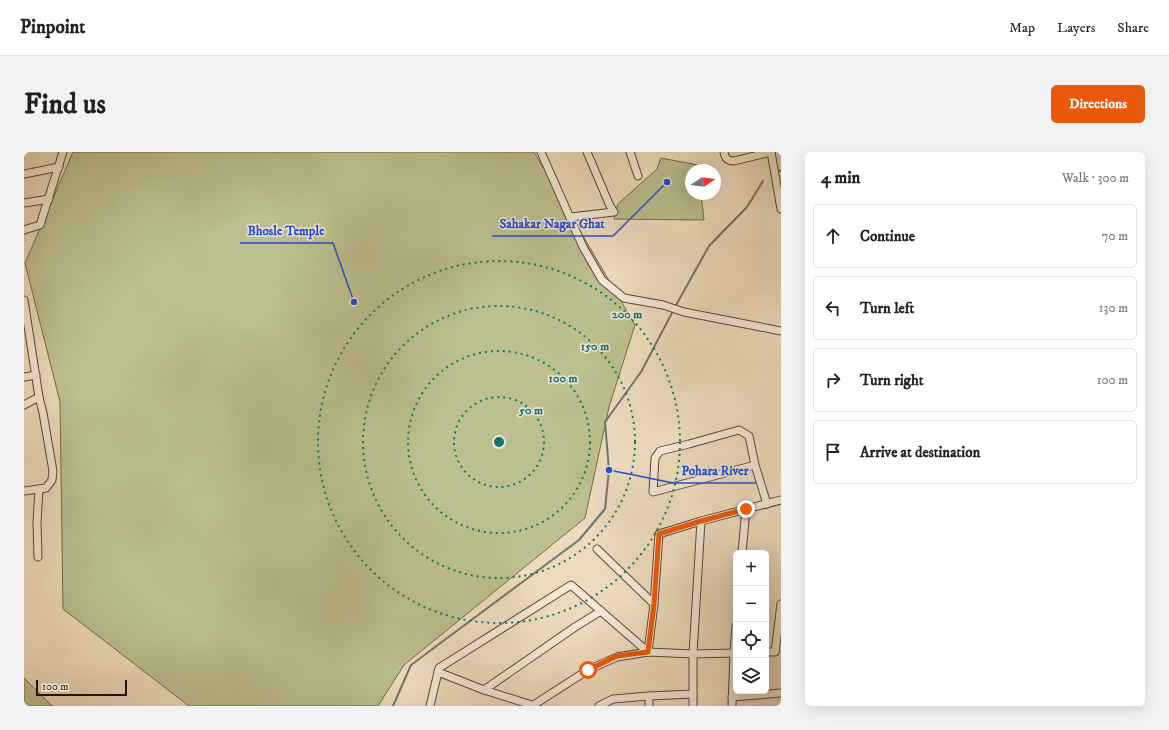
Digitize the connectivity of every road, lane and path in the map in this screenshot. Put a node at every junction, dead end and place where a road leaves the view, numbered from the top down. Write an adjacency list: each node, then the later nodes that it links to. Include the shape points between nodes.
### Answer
1 (63, 152): 7 (street)
2 (540, 152): 13 (street)
3 (587, 152): 13 (street, via 614,212)
4 (630, 152): 9 (street)
5 (724, 152): 6 (street, via 729,161)
6 (771, 152): 12 (street)
7 (59, 167): 8 (street); 10 (street)
8 (24, 174)
9 (638, 176)
10 (49, 198): 11 (street); 14 (street, via 40,225)
11 (24, 203)
12 (781, 209)
13 (570, 217): 17 (street, via 602,280 624,298)
14 (24, 230)
15 (24, 300): 16 (street)
16 (25, 316): 18 (street)
17 (781, 331)
18 (28, 349): 19 (street)
19 (36, 375): 20 (street); 21 (street)
20 (24, 376)
21 (39, 397): 22 (street); 24 (street, via 53,471 52,480 46,488)
22 (24, 405)
23 (755, 465): 23 (street, via 690,482 653,492 655,458 660,451 739,430 749,436); 27 (street)
24 (39, 489): 25 (street); 32 (street)
25 (24, 491)
26 (781, 500): 27 (street)
27 (767, 504): 28 (street)
28 (746, 509): 29 (street); 31 (street)
29 (701, 521): 33 (street, via 659,534); 39 (street)
30 (597, 550): 33 (street)
31 (742, 550)
32 (38, 557)
33 (654, 604): 36 (street)
34 (781, 604): 37 (street)
35 (601, 611): 36 (street); 41 (street, via 571,585 439,668); 42 (street)
36 (648, 652): 39 (street); 49 (street, via 617,656 588,670)
37 (778, 652)
38 (733, 653): 39 (street)
39 (693, 654): 44 (street)
40 (735, 658): 46 (street)
41 (438, 672): 42 (street); 48 (street)
42 (484, 690): 49 (street)
43 (781, 693): 46 (street)
44 (693, 694): 45 (street); 52 (street)
45 (648, 696): 47 (street); 51 (street)
46 (732, 697): 53 (street)
47 (613, 703): 50 (street)
48 (430, 706)
49 (533, 706)
50 (599, 706)
51 (649, 706)
52 (693, 706)
53 (732, 706)

